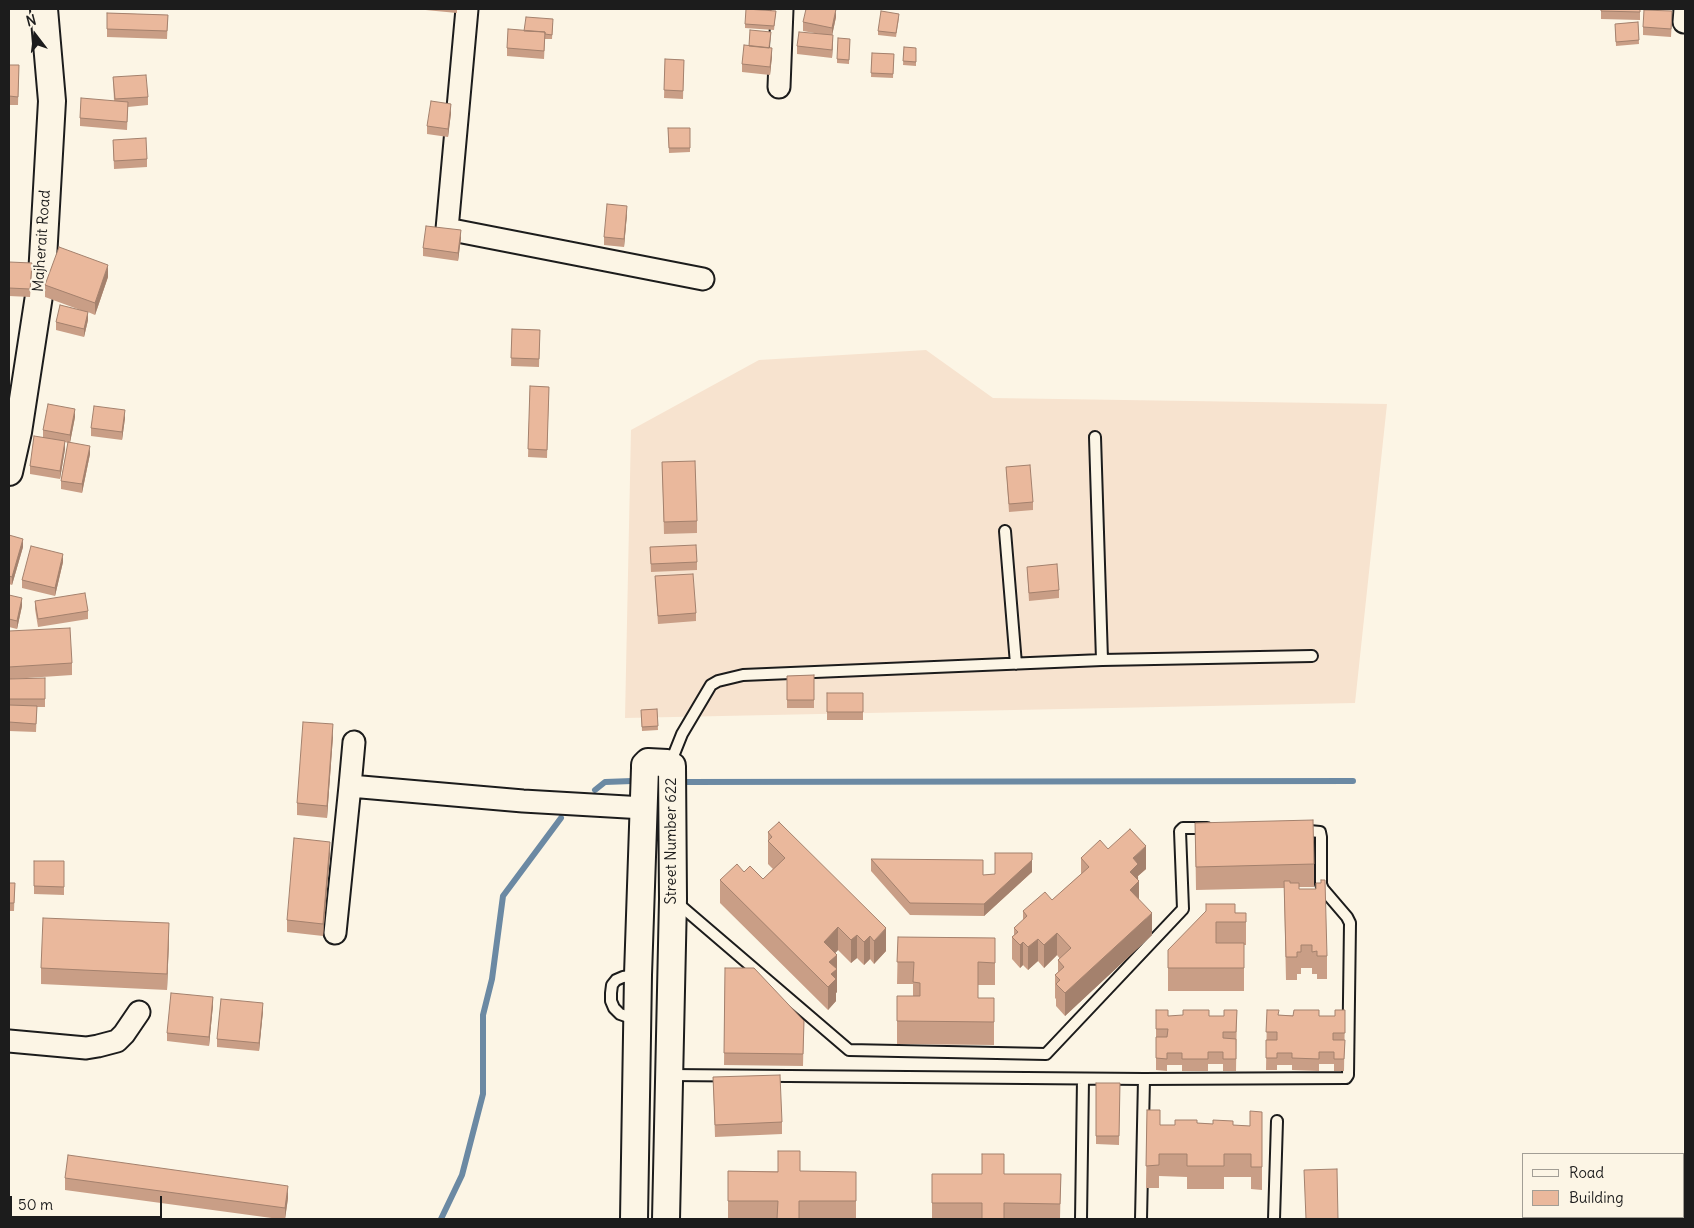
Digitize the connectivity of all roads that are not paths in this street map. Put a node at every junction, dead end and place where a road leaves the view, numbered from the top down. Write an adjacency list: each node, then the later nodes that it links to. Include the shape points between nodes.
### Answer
1 (44, 9): 7 (street, Majherait Road, via 52,101 42,276)
2 (467, 9): 5 (street, via 448,229)
3 (782, 9): 4 (street)
4 (779, 87)
5 (703, 279)
6 (1095, 437): 11 (lane)
7 (12, 441): 8 (street, Majherait Road)
8 (9, 472)
9 (1005, 531): 12 (lane)
10 (1312, 656): 11 (lane)
11 (1102, 660): 12 (lane)
12 (1016, 664): 14 (lane, via 743,675 718,680 711,685 682,734)
13 (354, 742): 15 (street)
14 (670, 764): 16 (street, Street Number 622, via 648,762 645,765); 19 (street, Street Number 622)
15 (350, 786): 16 (street); 20 (street)
16 (644, 808): 21 (street, Street Number 622)
17 (1221, 828): 19 (lane, via 1180,829 1183,909 1046,1054 849,1050)
18 (1288, 830): 27 (lane, via 1320,832 1321,884 1350,923 1346,1078)
19 (673, 899): 22 (street, Street Number 622)
20 (335, 932)
21 (638, 982): 22 (street); 29 (street, Street Number 622)
22 (672, 990): 25 (street, Street Number 622)
23 (139, 1012): 24 (street, via 117,1041 98,1046 86,1048)
24 (9, 1041)
25 (669, 1075): 26 (lane); 30 (street, Street Number 622)
26 (1083, 1078): 27 (lane); 31 (lane)
27 (1144, 1079): 32 (lane)
28 (1277, 1121): 33 (lane)
29 (634, 1219)
30 (666, 1219)
31 (1081, 1219)
32 (1140, 1219)
33 (1274, 1219)

